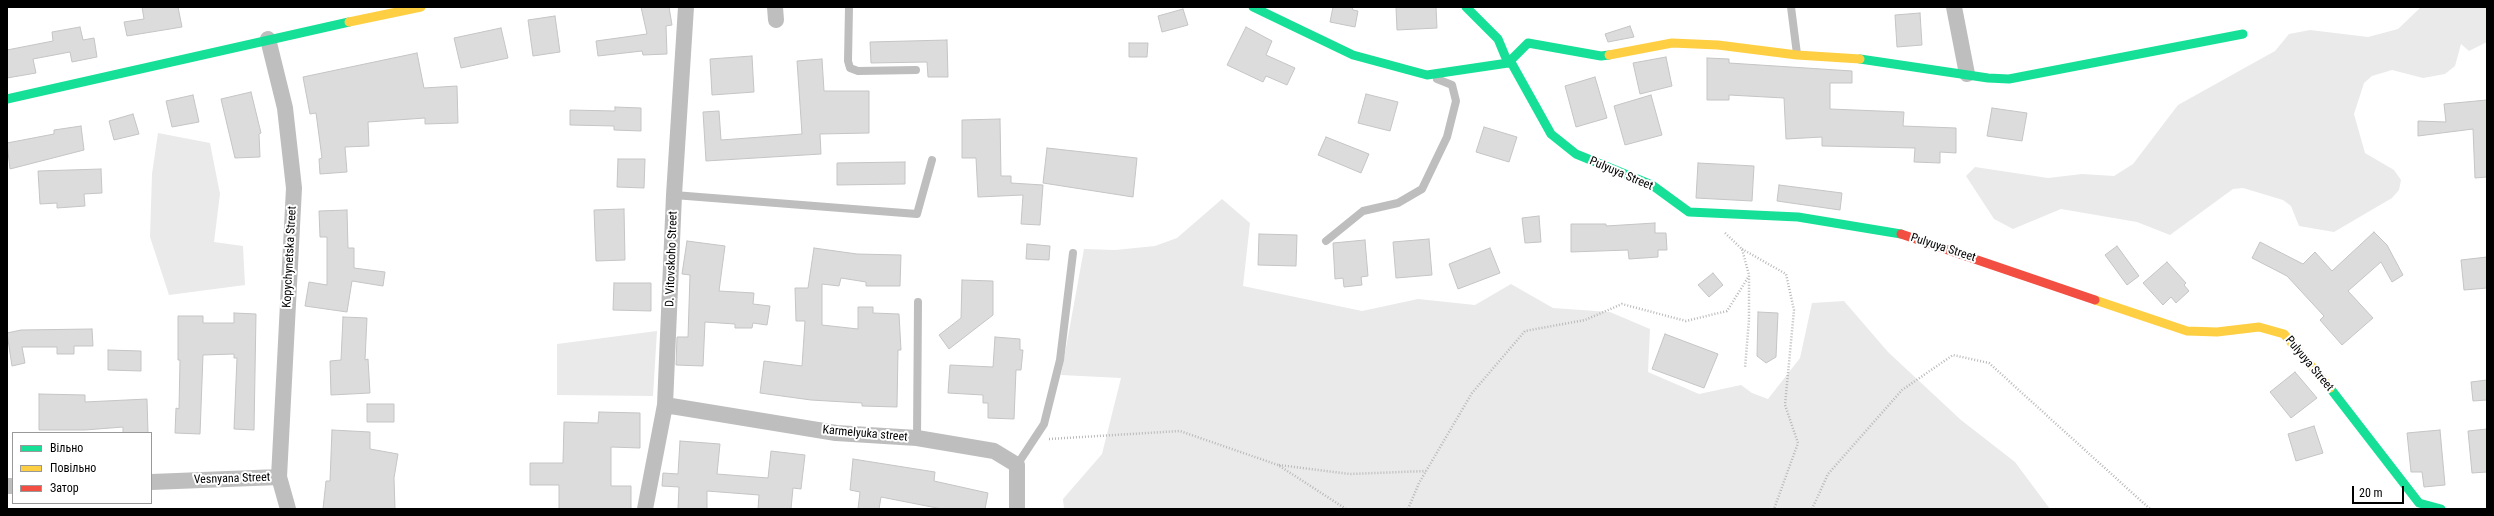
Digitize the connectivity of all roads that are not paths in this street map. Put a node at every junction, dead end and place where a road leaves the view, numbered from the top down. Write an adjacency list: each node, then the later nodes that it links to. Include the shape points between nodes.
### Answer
1 (421, 7): 9 (street)
2 (686, 7): 17 (street, D. Vitovskoho Street)
3 (849, 7): 12 (lane, via 850,68 858,71)
4 (1253, 7): 14 (street, via 1353,55)
5 (1466, 7): 11 (street, Pulyuya Street, via 1498,39)
6 (1791, 7): 10 (lane)
7 (1954, 7): 13 (street)
8 (2244, 34): 13 (street, via 2009,79)
9 (268, 39): 15 (street); 24 (street, Kopychynetska Street, via 285,108 294,188)
10 (1797, 55): 11 (street, via 1718,44 1672,43 1601,56 1528,43); 13 (street, via 1875,60)
11 (1508, 63): 14 (street); 26 (street, Pulyuya Street, via 1512,64 1551,134 1576,154 1652,185 1689,212 1798,217 1900,234 2187,331 2217,332 2259,327 2276,330 2284,334 2340,400)
12 (916, 70)
13 (1967, 74)
14 (1427, 75): 18 (lane, via 1452,85 1456,101 1447,137 1422,190 1398,203 1364,211)
15 (7, 100)
16 (932, 160): 17 (lane, via 917,214)
17 (674, 196): 21 (street, D. Vitovskoho Street)
18 (1326, 241)
19 (1073, 253): 23 (lane, via 1060,360 1044,424)
20 (918, 302): 22 (lane)
21 (665, 405): 22 (street, Karmelyuka street, via 836,433); 28 (street, D. Vitovskoho Street)
22 (917, 438): 23 (street, Karmelyuka street, via 994,451)
23 (1017, 465): 29 (street)
24 (279, 477): 25 (street, Vesnyana Street); 27 (street, Vesnyana Street)
25 (152, 482)
26 (2419, 506): 30 (street, Pulyuya Street)
27 (288, 509)
28 (645, 509)
29 (1017, 509)
30 (2441, 509)

